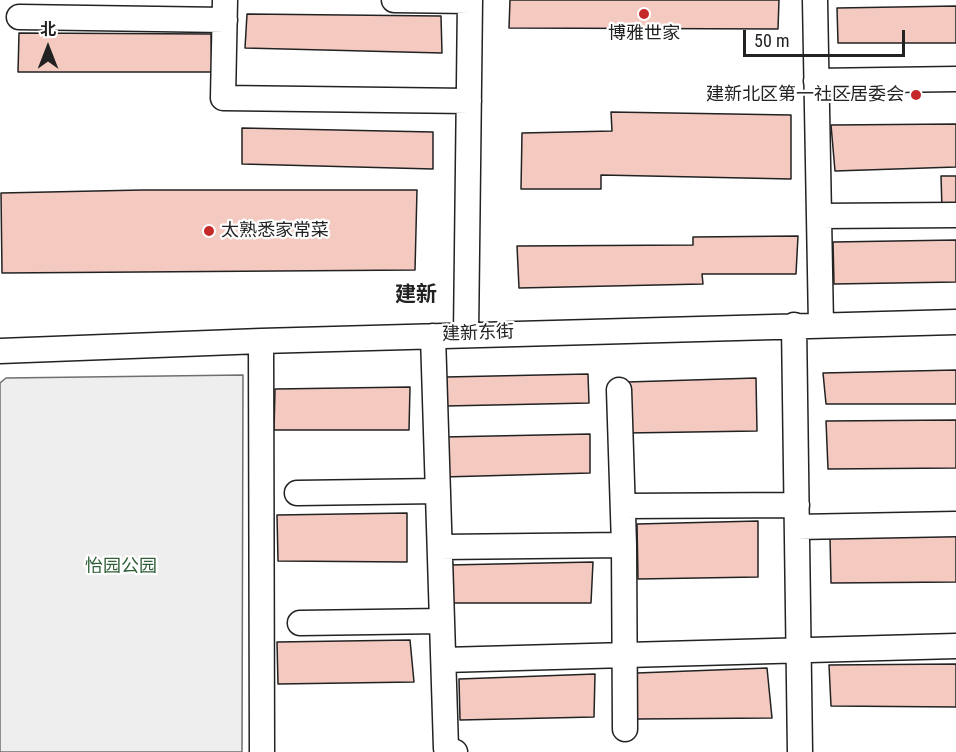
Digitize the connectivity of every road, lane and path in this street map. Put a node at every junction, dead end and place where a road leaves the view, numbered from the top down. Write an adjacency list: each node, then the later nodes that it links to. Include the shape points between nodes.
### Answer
1 (394, 0): 3 (street)
2 (814, 0): 7 (street)
3 (470, 1): 8 (street)
4 (225, 10): 5 (street); 8 (street, via 223,98)
5 (19, 17)
6 (956, 79): 7 (street)
7 (816, 81): 9 (street)
8 (469, 101): 14 (street)
9 (819, 216): 10 (street); 13 (street)
10 (956, 216)
11 (956, 322): 13 (street, 建新东街)
12 (794, 325): 13 (street, 建新东街); 14 (street, 建新东街); 22 (street)
13 (821, 325)
14 (466, 335): 15 (street, 建新东街)
15 (433, 336): 16 (street, 建新东街); 19 (street)
16 (261, 341): 17 (street, 建新东街); 33 (street)
17 (0, 351)
18 (619, 390): 21 (street)
19 (438, 491): 20 (street); 25 (street)
20 (297, 493)
21 (623, 506): 22 (street); 24 (street)
22 (797, 516): 23 (street); 29 (street)
23 (956, 525)
24 (624, 545): 25 (street); 30 (street)
25 (440, 547): 26 (street)
26 (442, 621): 27 (street); 31 (street)
27 (300, 622)
28 (956, 646): 29 (street)
29 (798, 651): 30 (street); 35 (street)
30 (625, 656): 31 (street); 32 (street)
31 (444, 660): 34 (street, via 446,748)
32 (625, 729)
33 (262, 752)
34 (455, 752)
35 (800, 752)

